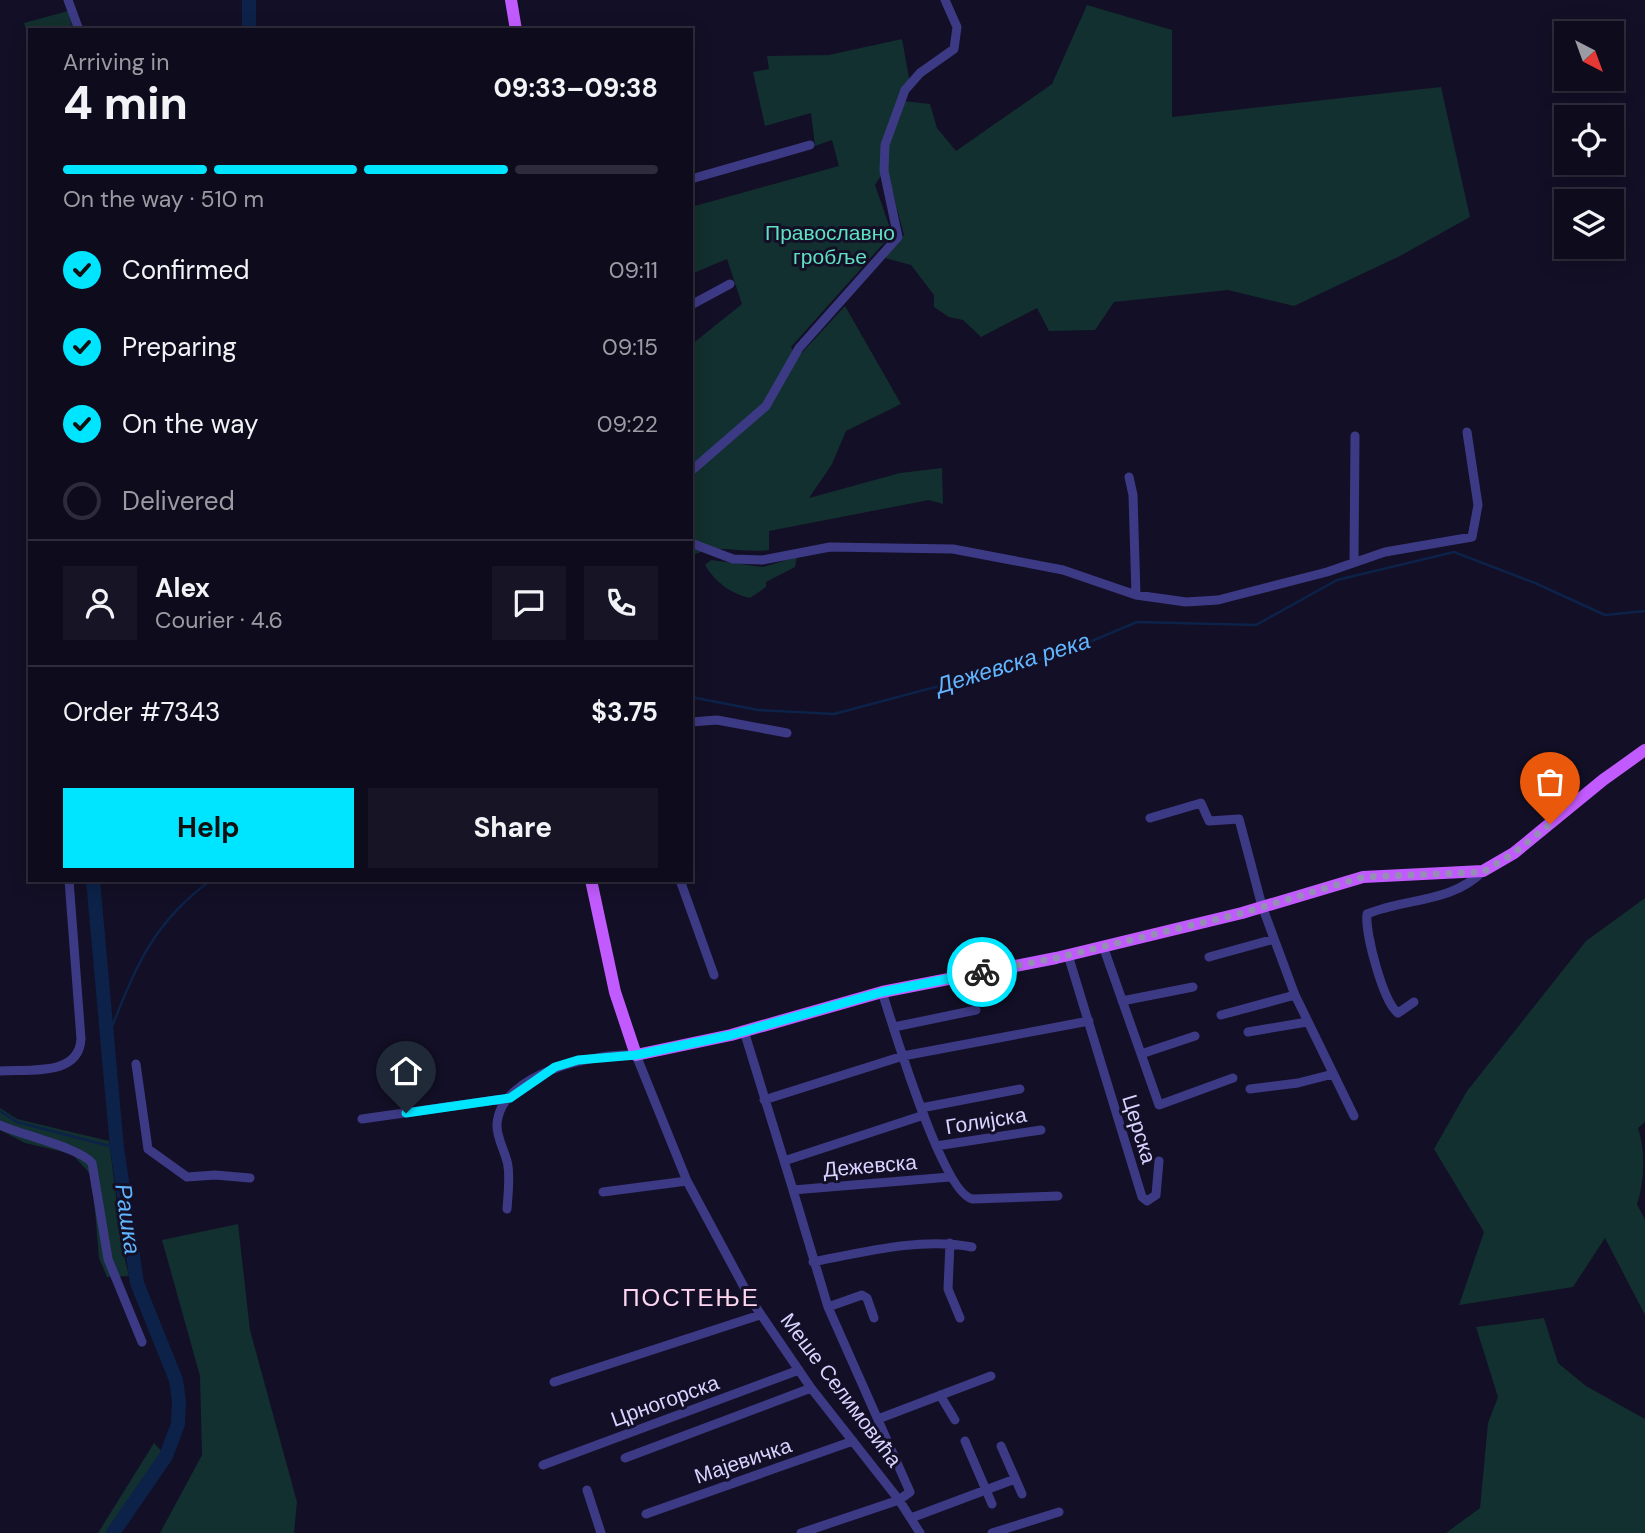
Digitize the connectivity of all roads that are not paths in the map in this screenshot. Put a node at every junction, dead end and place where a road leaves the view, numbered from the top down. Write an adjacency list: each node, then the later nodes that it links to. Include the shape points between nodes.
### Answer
1 (68, 0): 4 (street)
2 (511, 0): 5 (main road)
3 (945, 0): 12 (street, via 957,27 954,49 905,90 885,145 884,171 898,237 799,348 766,406)
4 (78, 28)
5 (516, 28)
6 (810, 145): 7 (street)
7 (693, 178)
8 (730, 284): 9 (street)
9 (693, 304)
10 (1467, 432): 15 (street, via 1478,505 1472,537)
11 (1355, 436): 15 (street)
12 (693, 469)
13 (1129, 477): 16 (street)
14 (693, 544): 16 (street, via 733,559 762,560 830,547 953,549 1063,570)
15 (1354, 561): 16 (street, via 1218,600 1186,602)
16 (1136, 595)
17 (693, 722): 18 (street, via 718,720)
18 (787, 733)
19 (1645, 750): 21 (main road)
20 (1150, 818): 25 (street, via 1201,803 1209,821 1240,819)
21 (1483, 872): 25 (main road, via 1363,877); 35 (street, via 1474,881 1431,899 1367,914 1374,958 1391,1006 1398,1013)
22 (69, 882): 48 (street, via 78,1053 64,1066)
23 (591, 882): 45 (main road, Меше Селимовића, via 615,992)
24 (681, 882): 30 (street)
25 (1262, 906): 26 (street); 27 (main road)
26 (1274, 939): 29 (street); 33 (street)
27 (1103, 946): 28 (main road); 34 (street)
28 (1068, 955): 32 (main road); 38 (street, Церска)
29 (1209, 957)
30 (714, 975)
31 (1192, 987): 34 (street)
32 (882, 992): 40 (street, Голијска); 41 (main road)
33 (1295, 995): 37 (street); 39 (street)
34 (1122, 1001): 44 (street)
35 (1414, 1002)
36 (976, 1010): 40 (street)
37 (1221, 1015)
38 (1088, 1021): 46 (street); 62 (street, Церска, via 1142,1197 1147,1201 1156,1195)
39 (1307, 1022): 42 (street); 49 (street)
40 (894, 1027): 46 (street, Голијска)
41 (744, 1031): 45 (main road); 54 (street)
42 (1248, 1032)
43 (1195, 1036): 44 (street)
44 (1142, 1054): 50 (street, via 1159,1105)
45 (636, 1055): 53 (street, via 605,1056 555,1067); 65 (street, Меше Селимовића)
46 (903, 1056): 54 (street); 55 (street, Голијска)
47 (136, 1064): 64 (street, via 148,1149 187,1178)
48 (0, 1071)
49 (1333, 1074): 52 (street); 56 (street)
50 (1233, 1078)
51 (1020, 1089): 55 (street, Голијска)
52 (1250, 1089)
53 (510, 1098): 57 (street); 69 (street, via 498,1120 508,1167)
54 (764, 1100): 61 (street)
55 (922, 1111): 60 (street, Голијска); 61 (street, Дежевска)
56 (1354, 1116)
57 (362, 1119)
58 (0, 1125): 77 (street, via 76,1151 92,1163 108,1259)
59 (1041, 1130): 60 (street, Голијска)
60 (936, 1146): 63 (street, Голијска)
61 (784, 1161): 66 (street)
62 (1159, 1161)
63 (950, 1177): 66 (street, Дежевска); 68 (street, Голијска, via 966,1199)
64 (250, 1178)
65 (687, 1181): 67 (street); 74 (street, Меше Селимовића)
66 (793, 1190): 72 (street)
67 (603, 1192)
68 (1058, 1196)
69 (507, 1209)
70 (950, 1242): 71 (street); 72 (street); 76 (street, via 948,1289)
71 (972, 1247)
72 (813, 1262): 73 (street)
73 (828, 1307): 75 (street, via 862,1295); 83 (street)
74 (760, 1315): 78 (street, Меше Селимовића); 80 (street)
75 (874, 1318)
76 (960, 1318)
77 (142, 1342)
78 (799, 1370): 81 (street, Меше Селимовића); 89 (street, Црногорска)
79 (991, 1376): 82 (street)
80 (554, 1382)
81 (811, 1388): 85 (street, Меше Селимовића); 88 (street)
82 (940, 1395): 83 (street); 84 (street)
83 (878, 1419): 94 (street, via 910,1492)
84 (955, 1420)
85 (853, 1441): 94 (street, Меше Селимовића); 97 (street, Мајевичка)
86 (965, 1441): 92 (street)
87 (1001, 1447): 90 (street)
88 (625, 1458)
89 (543, 1465)
90 (1015, 1479): 92 (street); 93 (street)
91 (587, 1490): 99 (street)
92 (986, 1490): 95 (street); 98 (street)
93 (1022, 1494)
94 (899, 1500): 98 (street, Меше Селимовића); 100 (street)
95 (992, 1504)
96 (1059, 1512): 102 (street)
97 (646, 1514)
98 (911, 1518): 101 (street, Меше Селимовића)
99 (601, 1533)
100 (801, 1533)
101 (919, 1533)
102 (992, 1533)

